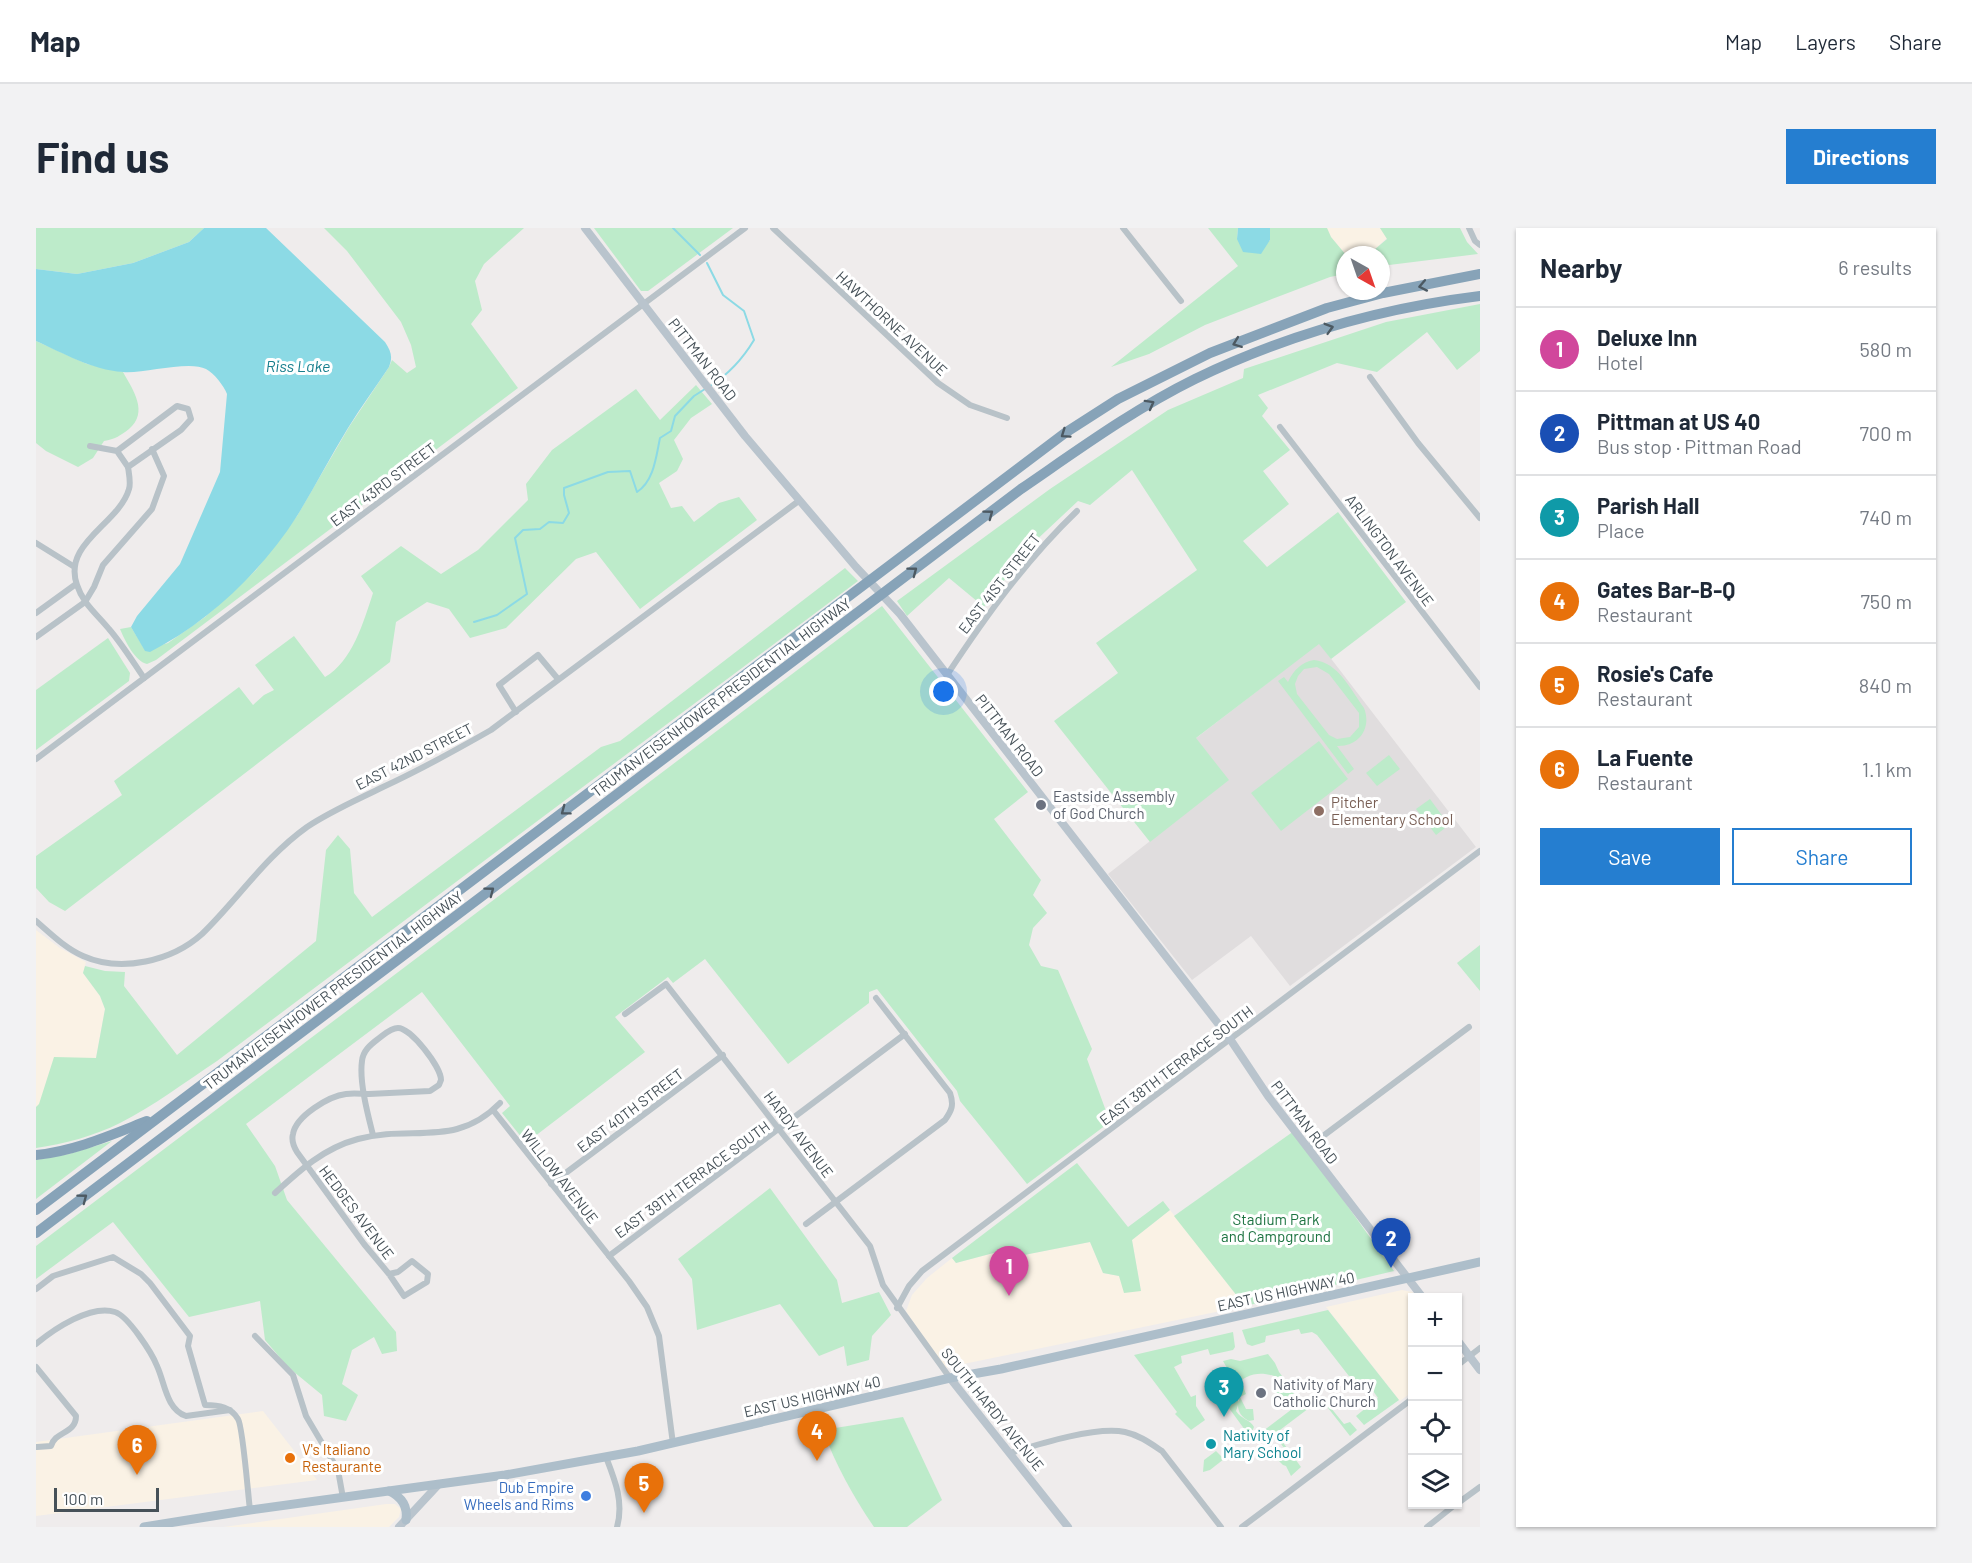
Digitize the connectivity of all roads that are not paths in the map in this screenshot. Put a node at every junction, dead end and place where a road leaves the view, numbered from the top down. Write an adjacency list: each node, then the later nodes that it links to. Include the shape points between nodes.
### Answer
1 (585, 228): 10 (street, PITTMAN ROAD)
2 (745, 228): 10 (street, EAST 43RD STREET)
3 (773, 228): 12 (street, HAWTHORNE AVENUE, via 938,384 970,405)
4 (1123, 228): 9 (street)
5 (1469, 228): 6 (street)
6 (1480, 244)
7 (1480, 274): 45 (highway, TRUMAN/EISENHOWER PRESIDENTIAL HIGHWAY, one-way to 45, via 1327,308 1210,353 1118,399 1046,448)
8 (1480, 296): 56 (highway, TRUMAN/EISENHOWER PRESIDENTIAL HIGHWAY, one-way to 8, via 1012,496 1092,440 1195,379 1296,338 1374,315)
9 (1181, 301)
10 (643, 304): 18 (street, PITTMAN ROAD); 29 (street, EAST 43RD STREET)
11 (1370, 376): 19 (street, via 1418,443)
12 (1007, 418)
13 (1280, 427): 31 (street, ARLINGTON AVENUE)
14 (90, 446): 16 (street)
15 (152, 449): 16 (street, via 191,419 188,409 177,406); 17 (street); 25 (street, via 164,476 152,509 103,565)
16 (117, 451): 17 (street)
17 (128, 467): 23 (street, via 130,488 124,500 84,546)
18 (800, 500): 28 (street, PITTMAN ROAD); 30 (street, EAST 42ND STREET)
19 (1478, 509): 21 (street)
20 (1077, 511): 28 (street, EAST 41ST STREET, via 1029,560)
21 (1480, 518)
22 (36, 543): 23 (street)
23 (73, 566): 24 (street)
24 (76, 584): 25 (street); 26 (street)
25 (85, 602): 27 (street); 29 (street)
26 (36, 613)
27 (36, 637)
28 (947, 675): 40 (street, PITTMAN ROAD)
29 (144, 678): 33 (street, EAST 43RD STREET)
30 (558, 679): 32 (street, EAST 42ND STREET); 32 (street, via 538,655 499,685)
31 (1480, 687)
32 (516, 712): 35 (street, EAST 42ND STREET, via 448,755 338,807 307,828 264,864 201,934 164,957 112,964 85,957 65,947)
33 (36, 759)
34 (1480, 851): 40 (street, EAST 38TH TERRACE SOUTH)
35 (36, 921)
36 (876, 998): 39 (street)
37 (624, 1014): 41 (street, HARDY AVENUE, via 666,984)
38 (1469, 1027): 48 (street)
39 (905, 1034): 46 (street, EAST 39TH TERRACE SOUTH); 53 (street, via 950,1093 951,1110 945,1120)
40 (1230, 1039): 48 (street, PITTMAN ROAD); 63 (street, EAST 38TH TERRACE SOUTH, via 922,1272)
41 (723, 1055): 46 (street, HARDY AVENUE); 51 (street, EAST 40TH STREET)
42 (364, 1094): 42 (street, via 364,1052 390,1030 410,1032 441,1074 439,1085 430,1091); 47 (street); 50 (street, via 335,1097 314,1108 297,1124 293,1144)
43 (500, 1102): 44 (street)
44 (493, 1110): 47 (street, via 452,1132); 51 (street, WILLOW AVENUE)
45 (161, 1115): 49 (highway, via 66,1150); 54 (highway, TRUMAN/EISENHOWER PRESIDENTIAL HIGHWAY)
46 (780, 1129): 53 (street, HARDY AVENUE); 57 (street, EAST 39TH TERRACE SOUTH)
47 (373, 1136): 50 (street, via 338,1146)
48 (1307, 1148): 60 (street, PITTMAN ROAD)
49 (36, 1155)
50 (307, 1164): 52 (street); 59 (street, HEDGES AVENUE)
51 (551, 1184): 57 (street, WILLOW AVENUE)
52 (275, 1193)
53 (836, 1203): 55 (street); 63 (street, HARDY AVENUE, via 870,1246 883,1285)
54 (36, 1210)
55 (806, 1224)
56 (36, 1233)
57 (609, 1256): 75 (street, WILLOW AVENUE, via 647,1307 659,1336)
58 (1480, 1262): 60 (main road, EAST US HIGHWAY 40)
59 (389, 1274): 59 (street, HEDGES AVENUE, via 412,1261 429,1274 427,1282 404,1296)
60 (1408, 1279): 62 (street, PITTMAN ROAD); 72 (main road, EAST US HIGHWAY 40)
61 (36, 1289): 74 (street, via 53,1276 113,1257 141,1274 190,1336 188,1346 205,1405)
62 (1419, 1293)
63 (897, 1308): 72 (street, SOUTH HARDY AVENUE)
64 (255, 1336): 82 (street, via 293,1375 306,1416 338,1470)
65 (36, 1344): 74 (street, via 78,1318 101,1310 117,1312 148,1349 171,1405 179,1413 186,1416)
66 (1462, 1346): 68 (street)
67 (1480, 1348): 68 (street)
68 (1469, 1356): 69 (street); 71 (street)
69 (1462, 1362)
70 (36, 1367): 76 (street, via 70,1406 76,1423 52,1441 51,1446)
71 (1480, 1370)
72 (950, 1378): 75 (main road, EAST US HIGHWAY 40); 77 (street, SOUTH HARDY AVENUE)
73 (1410, 1401): 91 (street)
74 (230, 1410): 85 (street, via 240,1424)
75 (673, 1443): 78 (main road, EAST US HIGHWAY 40)
76 (36, 1446)
77 (1010, 1453): 89 (street, SOUTH HARDY AVENUE); 90 (street, via 1078,1435 1114,1431 1132,1434 1162,1451)
78 (606, 1457): 79 (main road, EAST US HIGHWAY 40); 88 (street, via 619,1492 621,1515)
79 (438, 1485): 81 (main road, EAST US HIGHWAY 40); 86 (street)
80 (1480, 1486): 83 (street)
81 (390, 1491): 82 (main road, EAST US HIGHWAY 40); 86 (main road, via 406,1507)
82 (343, 1498): 85 (main road, EAST US HIGHWAY 40)
83 (1462, 1500)
84 (1450, 1509): 92 (street)
85 (250, 1510): 87 (main road, EAST US HIGHWAY 40)
86 (402, 1523)
87 (144, 1527)
88 (617, 1527)
89 (1068, 1527)
90 (1221, 1527)
91 (1242, 1527)
92 (1427, 1527)

